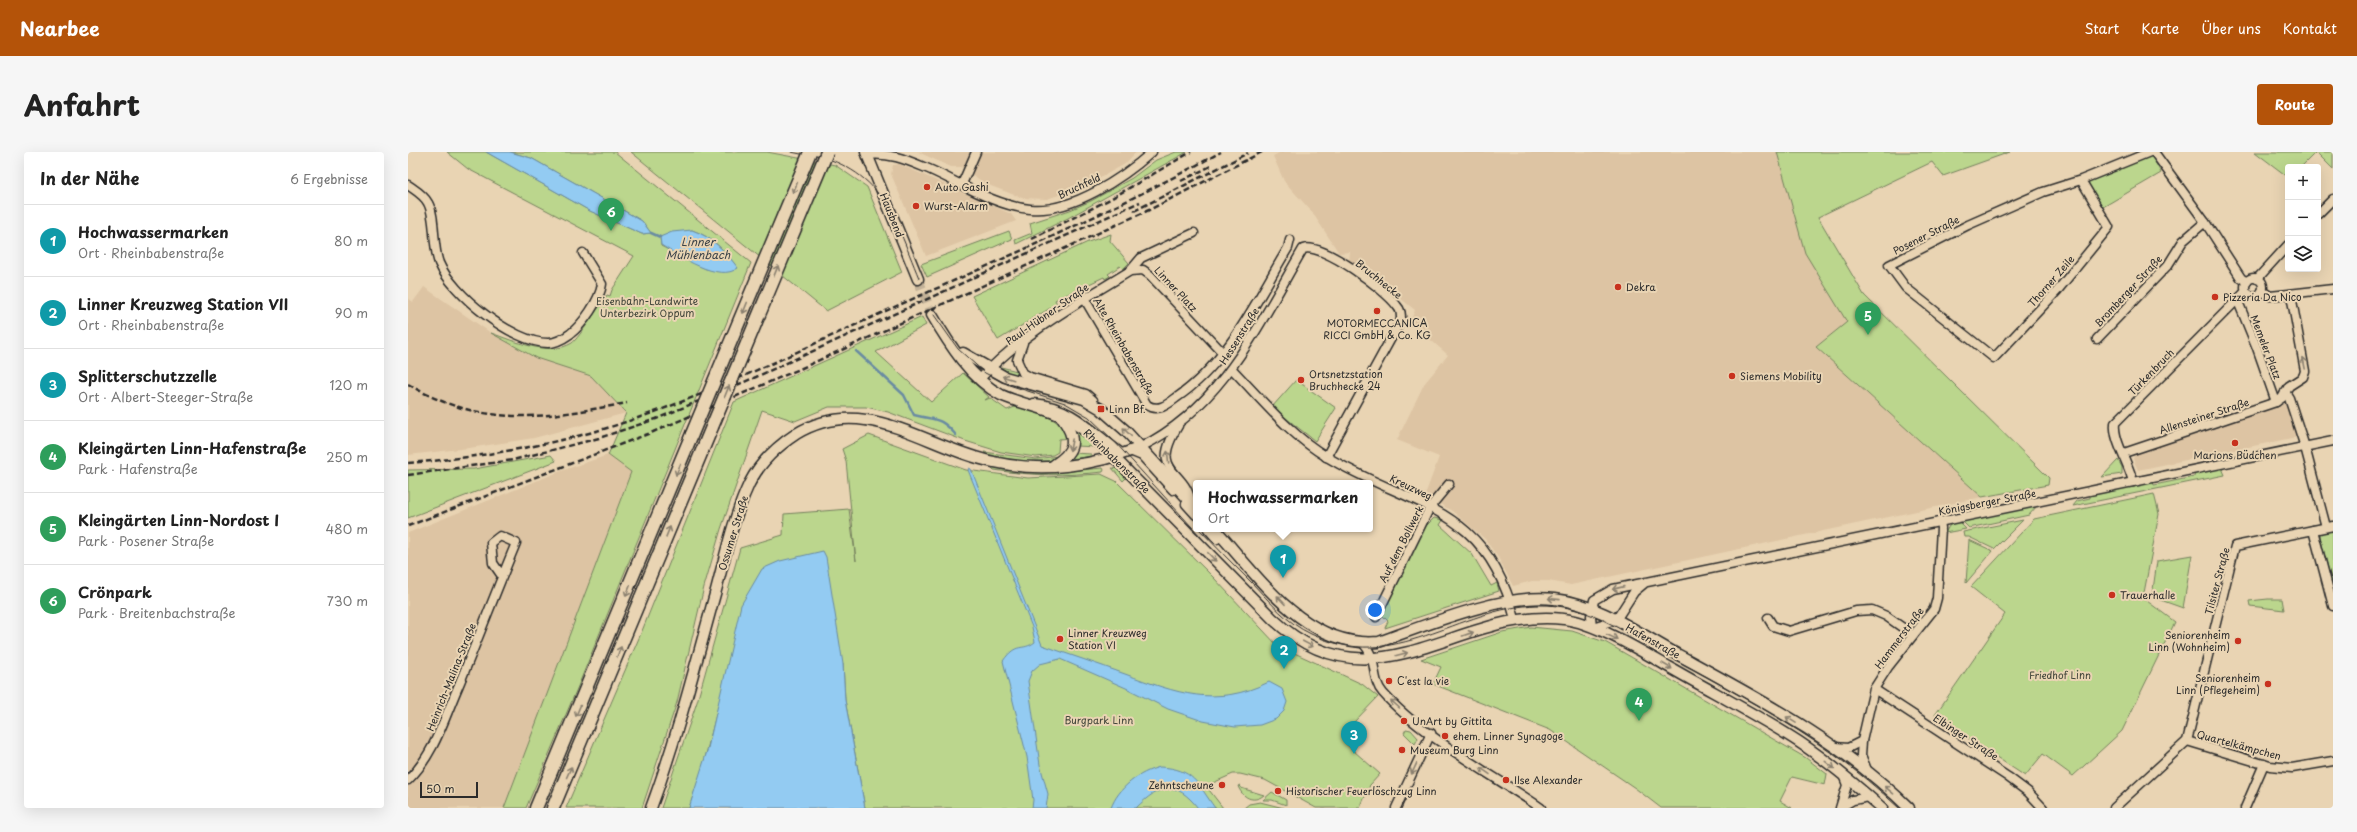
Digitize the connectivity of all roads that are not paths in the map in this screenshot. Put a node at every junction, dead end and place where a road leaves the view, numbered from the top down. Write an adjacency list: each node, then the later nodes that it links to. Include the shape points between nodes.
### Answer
1 (810, 152): 88 (highway, one-way to 88, bridge)
2 (827, 152): 89 (highway, one-way to 2, bridge)
3 (976, 152): 9 (street)
4 (1152, 152): 9 (street, Bruchfeld, via 1134,167 1093,192 1054,208 1018,207)
5 (2150, 152): 8 (street)
6 (2154, 152): 13 (street)
7 (867, 153): 9 (street, Bruchfeld, via 881,152 901,157); 20 (main road, Hausbend)
8 (2081, 180): 34 (street, Thorner Zeile, via 2109,227 2058,291); 34 (street, Posener Straße, via 2043,192 1968,225 1889,265 1910,292)
9 (962, 184)
10 (408, 185): 18 (street, via 429,204 434,243 439,262 448,278 475,307 521,336 548,343 561,340 580,323 599,297 602,284)
11 (2333, 199): 12 (street)
12 (2321, 211)
13 (2205, 222): 22 (street, via 2241,278); 31 (street, Bromberger Straße, via 2183,242 2168,265)
14 (1194, 233): 19 (street, Linner Platz, via 1141,258)
15 (1290, 240): 33 (street, via 1288,248)
16 (2285, 248): 21 (street)
17 (1303, 249): 35 (street, Hessenstraße); 49 (street, Bruchhecke, via 1318,250 1360,274 1392,300 1402,314)
18 (583, 253)
19 (1130, 271): 27 (street, Paul-Hübner-Straße); 33 (street, Linner Platz, via 1143,270 1150,275)
20 (918, 279)
21 (2256, 279): 22 (street); 25 (street, via 2261,283)
22 (2247, 282): 24 (street)
23 (2333, 289): 26 (street)
24 (2246, 291): 25 (street, via 2255,296); 28 (street, Türkenbruch)
25 (2262, 291): 26 (street, via 2270,296)
26 (2291, 295): 38 (street, Memeler Platz, one-way to 26, via 2289,386 2303,377 2305,371)
27 (1084, 298): 32 (street, Paul-Hübner-Straße); 33 (street, Alte Rheinbabenstraße, via 1147,404 1153,408 1166,405 1196,383)
28 (2237, 299): 40 (street, Memeler Platz); 47 (street, Türkenbruch, via 2116,423 2115,435)
29 (932, 315): 30 (main road)
30 (947, 338): 36 (main road, via 961,352); 37 (main road, Rheinbabenstraße)
31 (2097, 339)
32 (1024, 341): 36 (street, Paul-Hübner-Straße); 41 (street, via 1017,360 1023,373 1086,394)
33 (1223, 353)
34 (1994, 358)
35 (1232, 369): 43 (street, Hessenstraße); 49 (street, Kreuzweg, via 1283,424)
36 (988, 370): 37 (street, Paul-Hübner-Straße); 41 (main road, one-way to 36, via 1084,400)
37 (979, 380): 39 (main road, Rheinbabenstraße)
38 (2285, 392): 40 (street, Allensteiner Straße); 46 (street, Memeler Platz)
39 (1016, 401): 42 (main road, Rheinbabenstraße); 48 (street, via 1059,408 1077,417)
40 (2276, 402): 47 (street, Allensteiner Straße)
41 (1098, 407): 45 (main road, one-way to 41)
42 (1061, 416): 48 (main road, Rheinbabenstraße); 50 (main road, one-way to 50, via 1073,440 1067,457)
43 (1180, 424): 45 (street, Hessenstraße); 53 (street, Hessenstraße, one-way to 43, via 1189,492 1170,471 1167,458 1169,443)
44 (2333, 441): 46 (street, Königsberger Straße)
45 (1140, 447): 48 (main road, Ossumer Straße); 53 (main road)
46 (2305, 447): 51 (street, Königsberger Straße); 57 (street, Memeler Platz)
47 (2124, 453): 51 (street, Türkenbruch)
48 (1123, 454): 50 (main road, Ossumer Straße); 55 (street, Rheinbabenstraße, via 1142,456); 59 (main road, Rheinbabenstraße, one-way to 59)
49 (1326, 457): 54 (street, Kreuzweg)
50 (1051, 467): 90 (main road, Ossumer Straße, via 1019,467 984,460 903,428 863,419 847,419 816,425 800,431 773,451 762,462 742,500 674,742)
51 (2133, 482): 56 (street, Königsberger Straße)
52 (1449, 484): 54 (street, Auf dem Bollwerk)
53 (1193, 505)
54 (1430, 507): 66 (street, Kreuzweg, via 1459,524 1487,553); 69 (street, Auf dem Bollwerk)
55 (1193, 512)
56 (1940, 521): 65 (street, Königsberger Straße); 74 (street, Hammerstraße, via 1937,598 1934,609)
57 (2330, 526): 58 (street)
58 (2313, 530): 67 (street); 80 (street, Tilsiter Straße, via 2235,546)
59 (1193, 531)
60 (1194, 532): 76 (main road, Rheinbabenstraße, one-way to 76, via 1280,626 1310,646 1345,657)
61 (1211, 532): 63 (street, via 1225,547)
62 (1219, 532): 63 (main road)
63 (1246, 562): 75 (main road, one-way to 63, via 1333,636 1303,620)
64 (502, 576): 64 (street, Heinrich-Malina-Straße, via 493,563 491,543 500,536 516,542); 86 (street, Heinrich-Malina-Straße, via 434,745 417,772)
65 (1646, 582): 68 (street, Königsberger Straße, one-way to 68, via 1604,593 1594,600); 72 (street, via 1634,592)
66 (1510, 600): 68 (main road, Hafenstraße, one-way to 66, via 1554,599); 71 (street, Kreuzweg); 75 (main road, Hafenstraße, via 1380,642)
67 (2333, 606)
68 (1592, 608): 72 (main road, Hafenstraße); 73 (street)
69 (1376, 617)
70 (1768, 618): 74 (street, via 1773,626 1789,631 1856,611 1872,610 1886,616)
71 (1515, 619): 73 (main road, Hafenstraße, via 1566,619); 76 (main road, Hafenstraße, one-way to 71, via 1405,653)
72 (1616, 620): 73 (street); 81 (main road, Hafenstraße, one-way to 72)
73 (1592, 627): 85 (main road, Hafenstraße, one-way to 85, via 1633,646 1799,742)
74 (1914, 635): 77 (street, Hammerstraße)
75 (1363, 643): 76 (street)
76 (1374, 659): 78 (street, one-way to 76, via 1382,692 1376,677)
77 (1874, 689): 79 (street, Hammerstraße); 96 (street, Elbinger Straße, via 2008,777)
78 (1430, 733): 91 (street, one-way to 91); 92 (street, one-way to 78)
79 (1862, 741): 81 (street, via 1848,748); 84 (street, Hammerstraße, via 1862,758)
80 (2187, 741): 83 (street, Quartelkämpchen); 97 (street)
81 (1835, 747): 84 (main road, Hafenstraße)
82 (2333, 761): 83 (street, Quartelkämpchen, via 2292,768)
83 (2264, 764): 98 (street)
84 (1868, 772): 95 (main road, Hafenstraße, one-way to 84)
85 (1843, 775): 87 (main road, Hafenstraße); 93 (street, via 1847,785)
86 (408, 780)
87 (1869, 797): 93 (street, via 1853,800); 94 (main road, Hafenstraße)
88 (536, 808)
89 (553, 808)
90 (651, 808)
91 (1396, 808)
92 (1540, 808)
93 (1840, 808)
94 (1882, 808)
95 (1909, 808)
96 (2043, 808)
97 (2114, 808)
98 (2245, 808)

